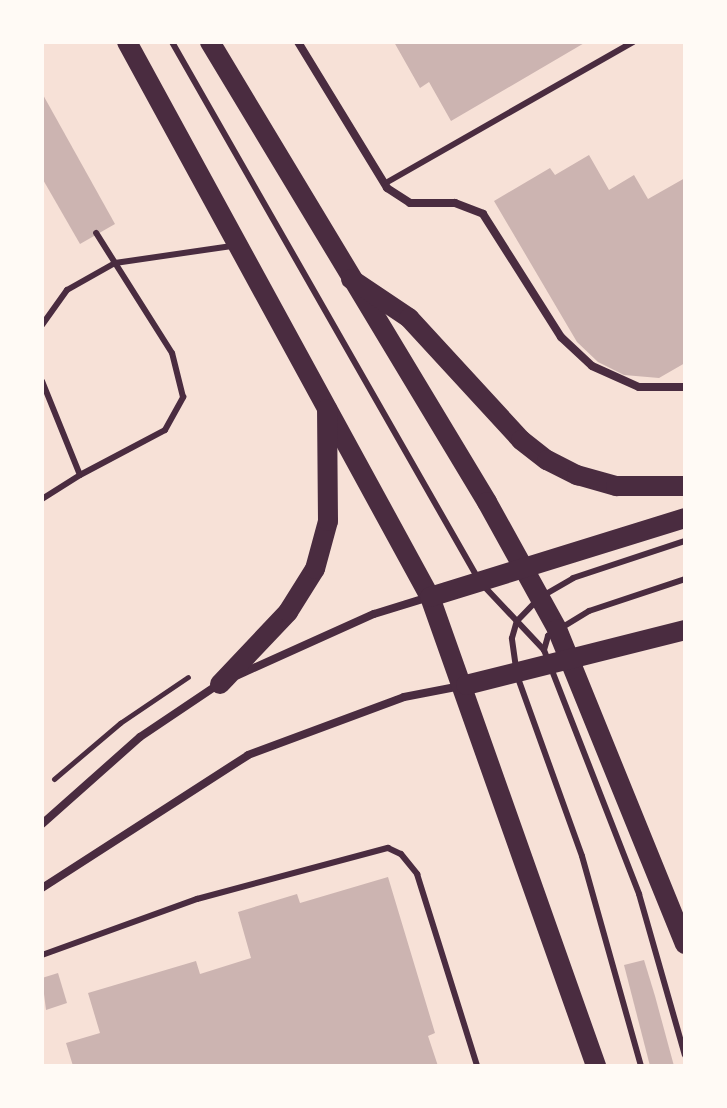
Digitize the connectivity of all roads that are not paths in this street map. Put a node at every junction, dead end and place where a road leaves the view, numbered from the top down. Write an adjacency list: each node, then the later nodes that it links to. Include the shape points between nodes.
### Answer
1 (127, 42): 8 (main road)
2 (172, 42): 22 (lane)
3 (210, 42): 10 (main road)
4 (298, 42): 6 (street)
5 (633, 42): 6 (lane)
6 (384, 184): 13 (street, via 410,203 471,206 493,222 573,351 592,366 639,387)
7 (96, 233): 9 (lane)
8 (239, 245): 9 (lane); 14 (main road)
9 (115, 263): 11 (lane, via 67,290); 15 (lane, via 172,353 183,397 165,430)
10 (347, 277): 16 (main road, via 409,318 521,440 547,460 616,486); 20 (main road)
11 (42, 325)
12 (42, 381): 15 (lane)
13 (685, 387)
14 (327, 405): 23 (main road); 31 (main road, via 328,521 315,569 288,612)
15 (80, 475): 17 (lane)
16 (685, 486)
17 (42, 499)
18 (685, 518): 20 (main road)
19 (685, 541): 24 (lane, via 573,578)
20 (523, 567): 22 (main road); 24 (main road)
21 (685, 579): 26 (lane, via 623,597)
22 (480, 582): 23 (main road); 25 (lane)
23 (430, 597): 31 (street, via 360,620); 32 (main road)
24 (539, 598): 25 (lane); 26 (main road)
25 (517, 621): 28 (lane); 30 (lane, via 512,638)
26 (557, 629): 28 (lane); 29 (main road)
27 (685, 630): 29 (main road)
28 (548, 659): 29 (main road); 30 (main road); 37 (lane, via 639,894)
29 (573, 662): 35 (main road)
30 (517, 675): 32 (main road); 40 (lane, via 582,856)
31 (220, 684): 33 (street, via 140,737)
32 (466, 685): 34 (street, via 404,697 248,755); 39 (main road)
33 (44, 818)
34 (42, 888)
35 (685, 944)
36 (42, 955): 38 (lane, via 197,899 388,848 401,854 417,874)
37 (685, 1055)
38 (477, 1066)
39 (596, 1066)
40 (641, 1066)

